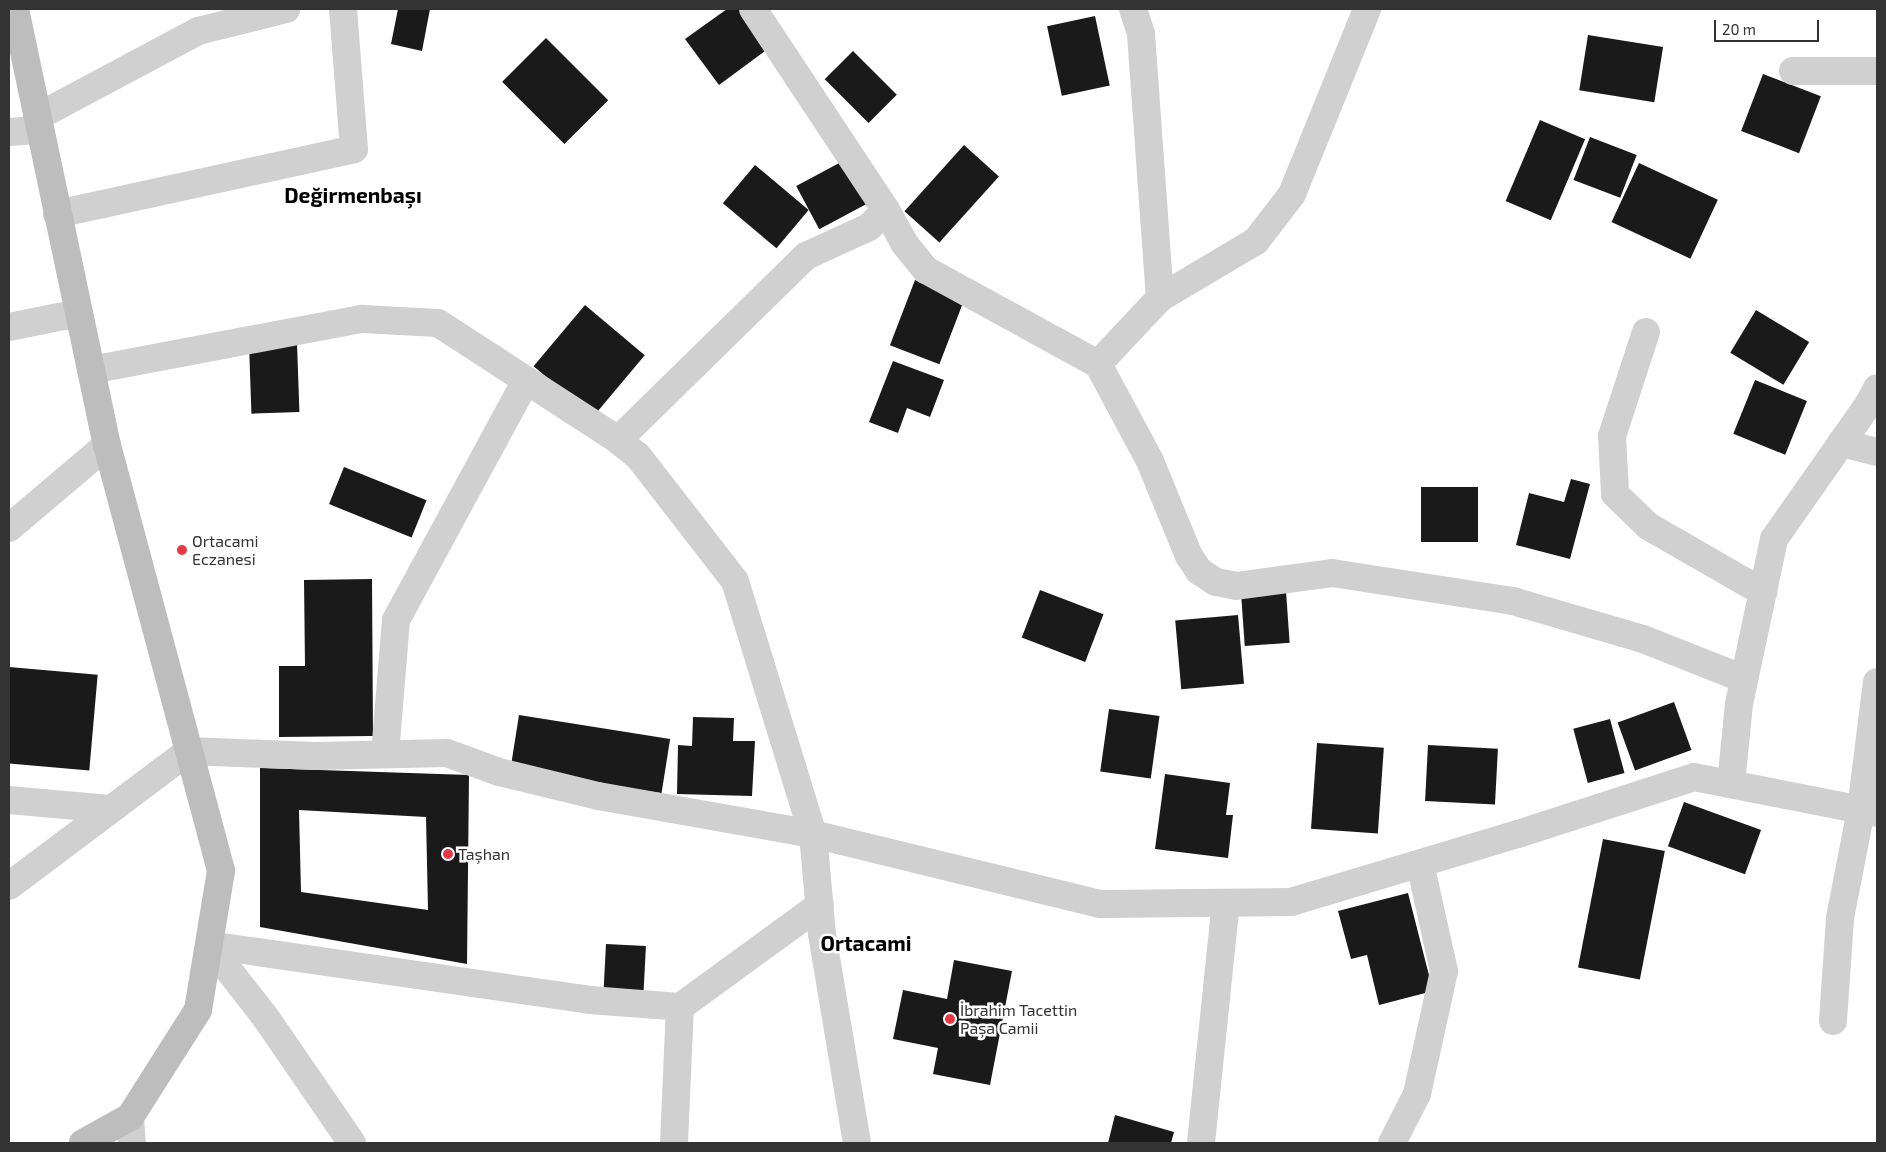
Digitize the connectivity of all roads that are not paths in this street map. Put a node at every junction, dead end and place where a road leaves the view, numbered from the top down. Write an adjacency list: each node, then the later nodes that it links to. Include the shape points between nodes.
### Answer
1 (15, 9): 9 (street)
2 (286, 9): 9 (street, via 198,31)
3 (343, 9): 12 (street, via 354,149)
4 (753, 9): 11 (street)
5 (1133, 9): 13 (street, via 1142,34)
6 (1367, 9): 13 (street, via 1292,194 1256,241)
7 (1793, 71): 8 (street)
8 (1877, 71)
9 (38, 123): 10 (street); 12 (street)
10 (9, 132)
11 (886, 210): 17 (street, via 904,242 926,270); 21 (street, via 869,227 806,256)
12 (57, 214): 14 (street)
13 (1160, 298): 17 (street)
14 (79, 313): 15 (street); 18 (street)
15 (9, 328)
16 (1646, 332): 26 (street, via 1612,436 1615,494 1648,526)
17 (1098, 364): 27 (street, via 1150,461 1189,556 1199,571 1216,582 1236,586 1332,573 1513,601 1643,639)
18 (91, 370): 19 (street, via 362,319 438,323); 23 (street)
19 (526, 381): 21 (street); 30 (street, via 396,620)
20 (1877, 388): 22 (street)
21 (618, 440): 35 (street, via 638,456 735,581)
22 (1840, 443): 24 (street); 26 (street, via 1774,540)
23 (107, 445): 25 (street); 29 (street)
24 (1877, 452)
25 (9, 528)
26 (1763, 592): 27 (street)
27 (1744, 680): 31 (street)
28 (1877, 682): 34 (street)
29 (189, 751): 30 (street, via 315,756); 33 (street); 40 (street, via 221,871)
30 (385, 754): 35 (street, via 447,753 499,772 598,796)
31 (1731, 784): 34 (street); 36 (street, via 1694,777)
32 (9, 800): 33 (street)
33 (110, 809): 37 (street)
34 (1869, 811): 42 (street, via 1840,918)
35 (813, 834): 38 (street, via 1101,904); 39 (street)
36 (1420, 864): 38 (street, via 1291,902); 49 (street, via 1444,971 1417,1094)
37 (9, 886)
38 (1226, 903): 48 (street)
39 (820, 904): 41 (street); 47 (street, via 822,934)
40 (209, 945): 41 (street, via 590,1000); 43 (street, via 198,1010); 45 (street, via 266,1018)
41 (680, 1007): 46 (street)
42 (1833, 1021)
43 (131, 1130): 44 (street)
44 (83, 1143)
45 (352, 1143)
46 (674, 1143)
47 (857, 1143)
48 (1201, 1143)
49 (1392, 1143)

